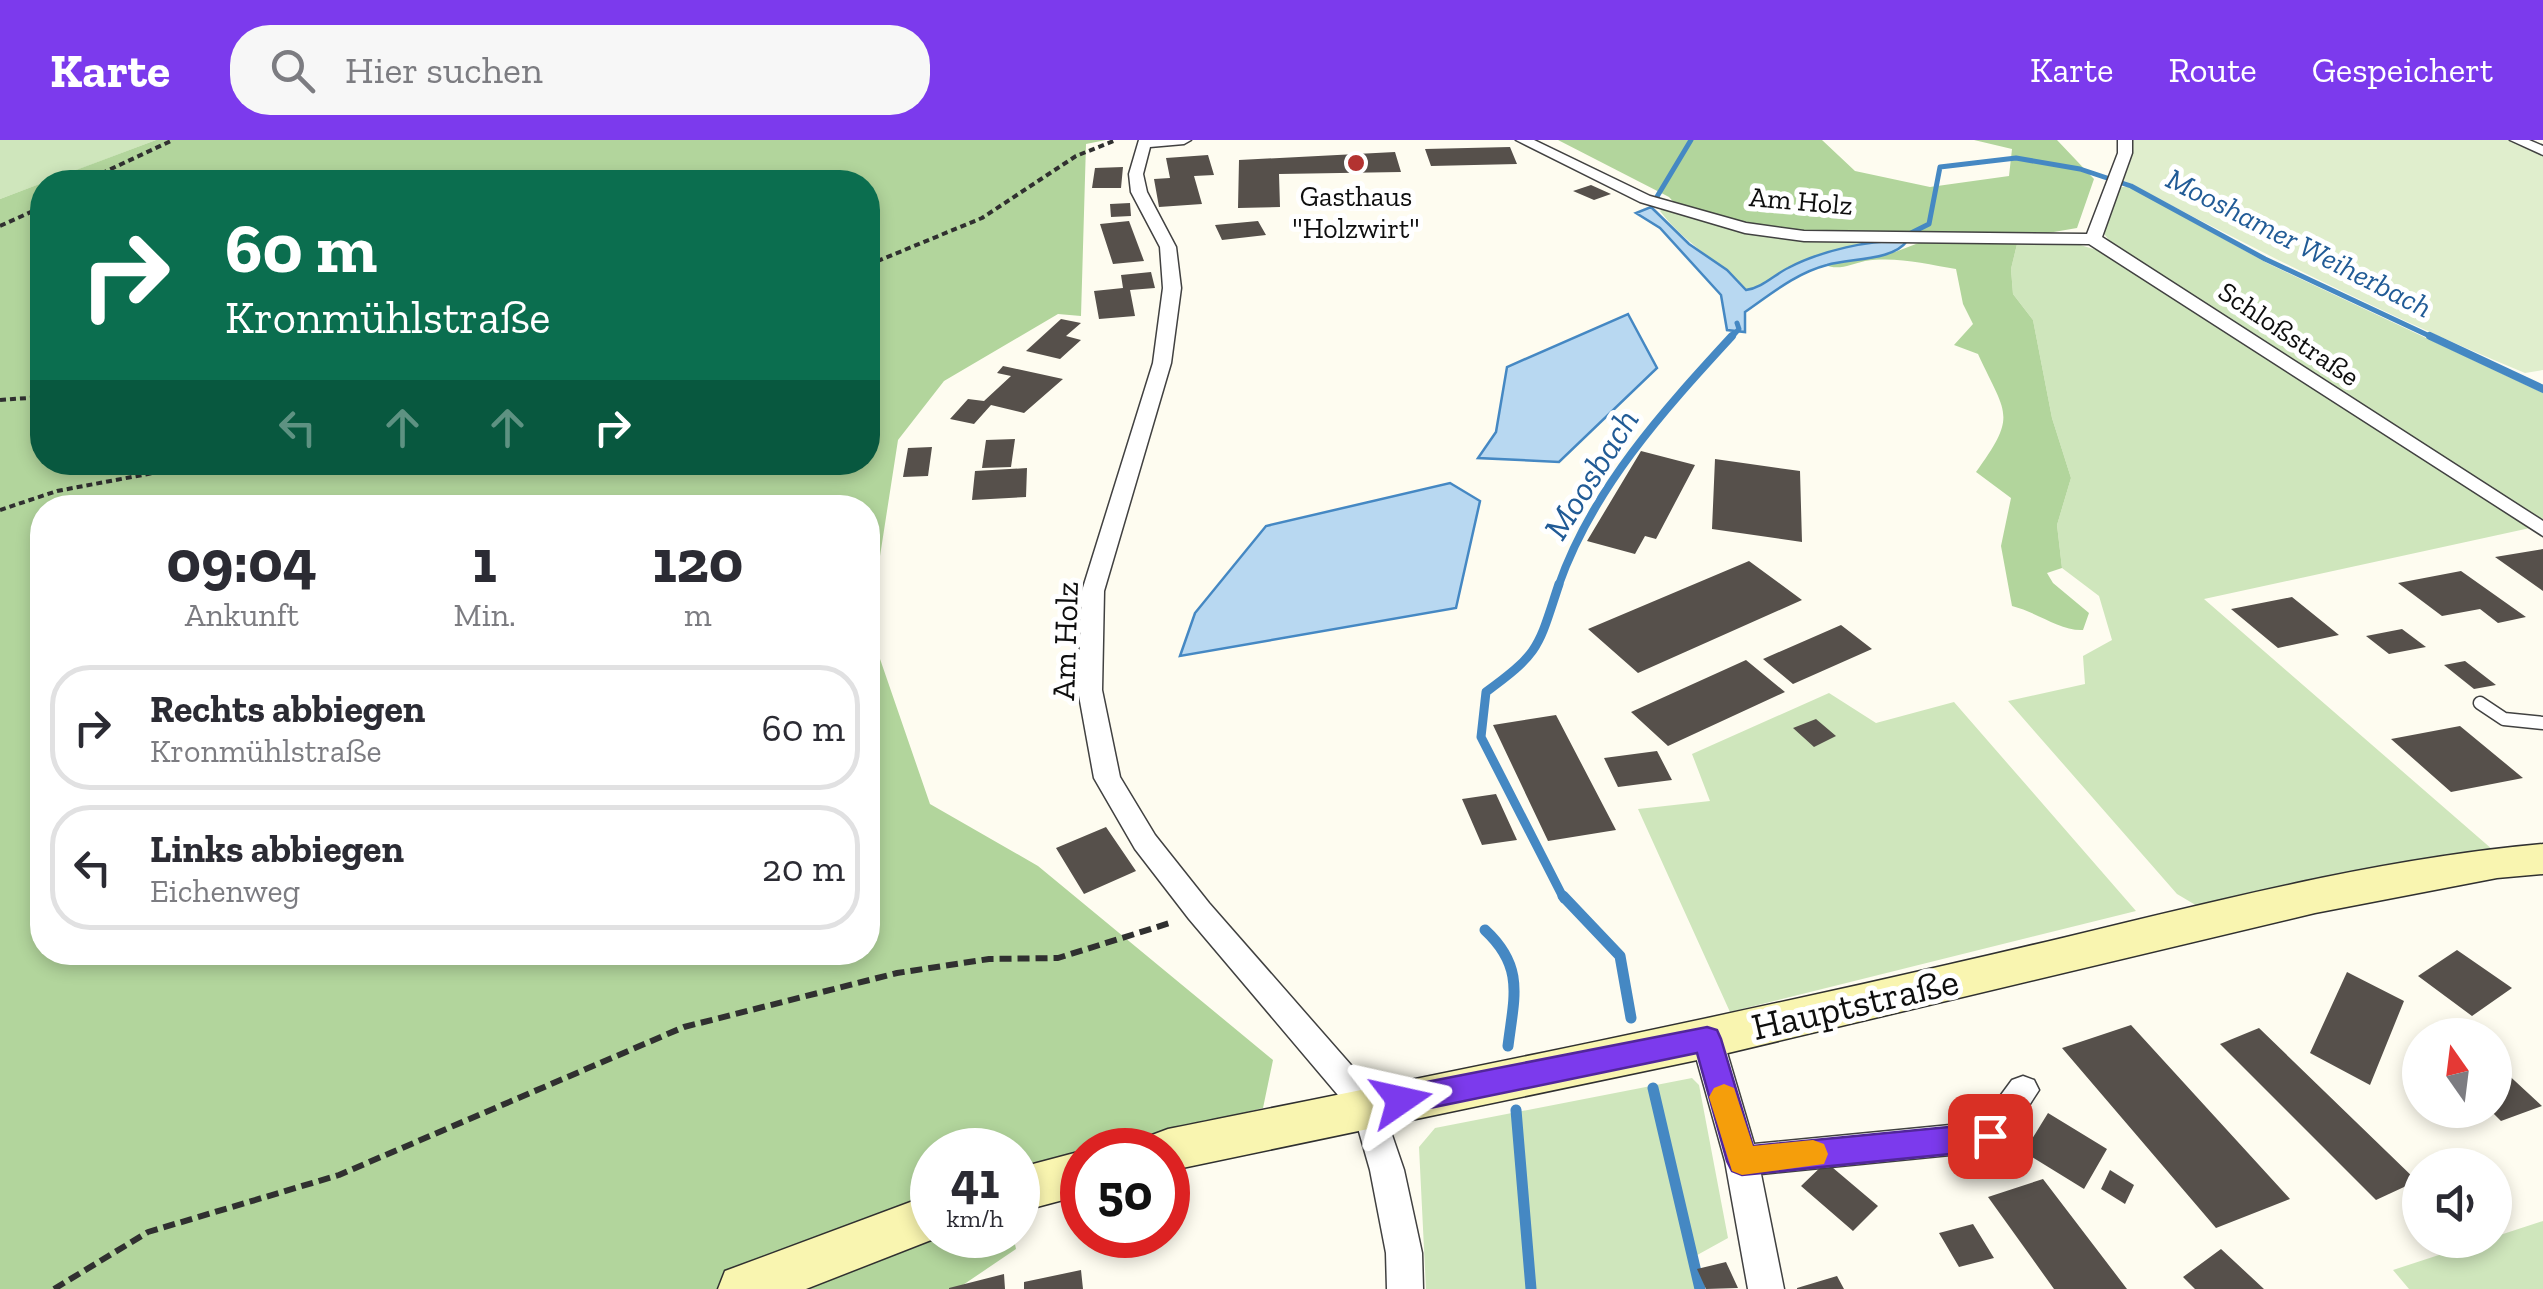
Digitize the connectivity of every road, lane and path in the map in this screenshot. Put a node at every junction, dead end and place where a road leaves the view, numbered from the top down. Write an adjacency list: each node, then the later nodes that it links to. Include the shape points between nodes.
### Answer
1 (173, 140): 8 (path)
2 (1116, 140): 12 (path, via 1080,152 1016,200)
3 (1184, 140): 23 (street, Am Holz, via 1144,143 1136,174 1168,247 1172,288 1162,363 1093,591 1090,690 1107,778 1145,842)
4 (1523, 140): 11 (street, Am Holz, via 1654,202 1781,234)
5 (2125, 140): 11 (street)
6 (2517, 140): 7 (street)
7 (2543, 152)
8 (109, 170)
9 (30, 212): 10 (path)
10 (0, 226)
11 (2093, 239): 19 (street, Schloßstraße)
12 (880, 261)
13 (30, 397): 14 (path)
14 (0, 400)
15 (143, 475): 16 (path)
16 (45, 495)
17 (30, 500): 18 (path)
18 (0, 510)
19 (2543, 530)
20 (2480, 703): 21 (lane, via 2504,719)
21 (2543, 723)
22 (2543, 859): 24 (main road, Hauptstraße, via 2315,898)
23 (1199, 911): 26 (street, Am Holz); 30 (path, via 1058,958 989,959 897,973 684,1027 338,1174 148,1232)
24 (1707, 1039): 26 (main road, Hauptstraße); 28 (street)
25 (2023, 1090): 28 (street, via 1990,1136)
26 (1368, 1107): 27 (main road, Hauptstraße); 32 (street, via 1387,1170)
27 (1190, 1145)
28 (1742, 1161): 33 (street)
29 (910, 1226): 31 (main road)
30 (54, 1289)
31 (743, 1289)
32 (1405, 1289)
33 (1766, 1289)

